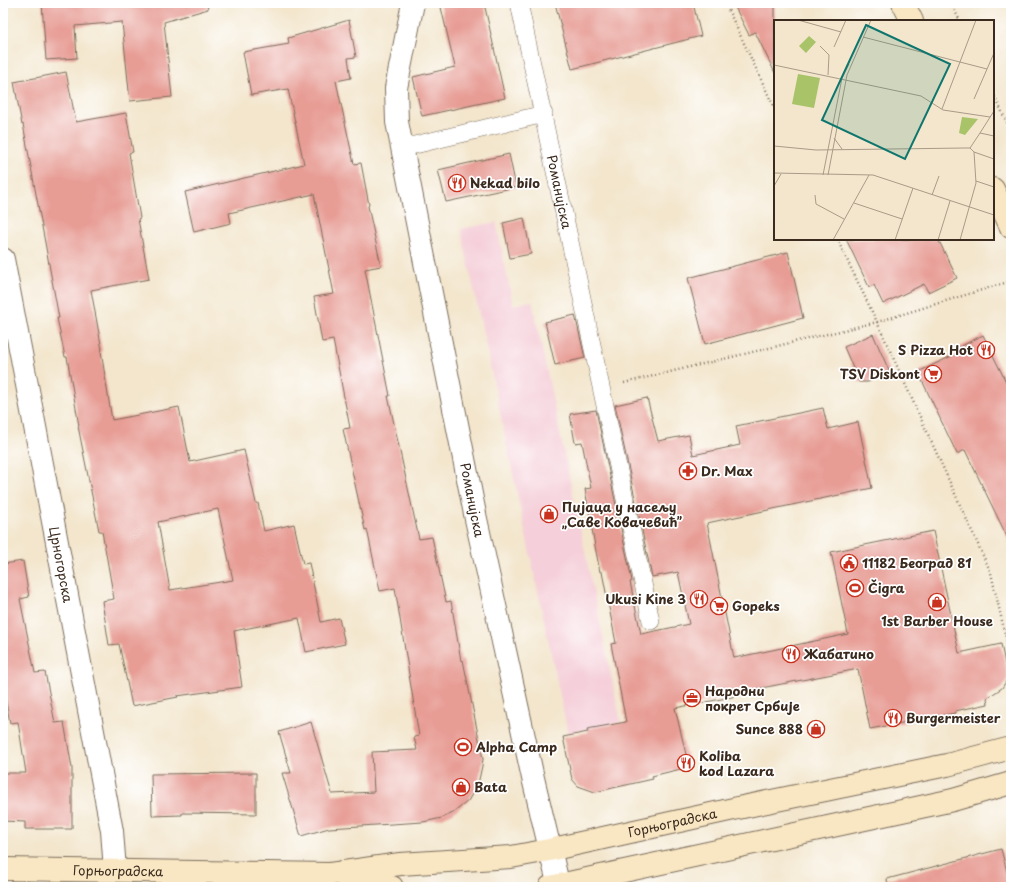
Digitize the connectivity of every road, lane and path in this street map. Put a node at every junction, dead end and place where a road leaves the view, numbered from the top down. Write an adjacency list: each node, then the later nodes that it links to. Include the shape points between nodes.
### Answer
1 (413, 3): 12 (street, Романијска, via 396,88 397,122)
2 (519, 3): 10 (lane, Романијска)
3 (725, 3): 9 (path)
4 (904, 3): 6 (street)
5 (951, 3): 7 (path)
6 (912, 20)
7 (960, 20)
8 (994, 95): 11 (path)
9 (774, 107)
10 (544, 114): 12 (lane); 19 (lane, Романијска)
11 (1011, 131)
12 (402, 148): 24 (street, Романијска, via 476,519)
13 (994, 191): 14 (street)
14 (1011, 227)
15 (837, 240): 18 (path)
16 (3, 259): 26 (street, Црногорска, via 112,831)
17 (1011, 281): 18 (path)
18 (877, 322): 19 (path); 21 (path, via 991,573)
19 (602, 388): 20 (lane, Романијска)
20 (651, 621)
21 (1011, 660)
22 (1011, 748): 24 (street, Горњоградска, via 947,765)
23 (1011, 783): 29 (street, via 953,800)
24 (549, 850): 27 (street, Горњоградска, via 511,856 400,864); 29 (street, Романијска)
25 (3, 869): 26 (street, Горњоградска)
26 (115, 870): 27 (street, Горњоградска)
27 (330, 874): 28 (street, Горњоградска)
28 (392, 887)
29 (556, 887)

